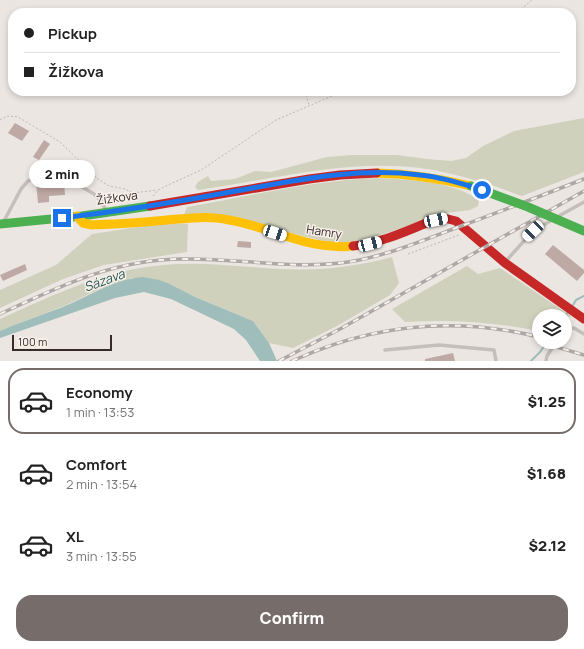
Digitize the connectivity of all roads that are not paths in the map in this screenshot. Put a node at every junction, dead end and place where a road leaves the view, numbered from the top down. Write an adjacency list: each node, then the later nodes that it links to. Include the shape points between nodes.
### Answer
1 (584, 202): 6 (lane, via 533,231)
2 (107, 212): 3 (main road, Žižkova); 4 (lane, via 97,197 70,180 61,177 35,178 21,189); 5 (main road, Žižkova, bridge, via 295,180 379,172 452,180 502,196)
3 (77, 216): 4 (main road, Žižkova); 6 (main road, Hamry, via 79,221 87,225 217,218 233,220 310,244 338,248 379,242 444,218 456,221)
4 (1, 224)
5 (584, 231)
6 (505, 263): 7 (main road, Hamry)
7 (584, 319)
8 (572, 328): 9 (lane)
9 (584, 334)
10 (552, 349): 13 (lane)
11 (385, 350): 12 (lane, via 439,345 494,350)
12 (496, 361)
13 (546, 361)

